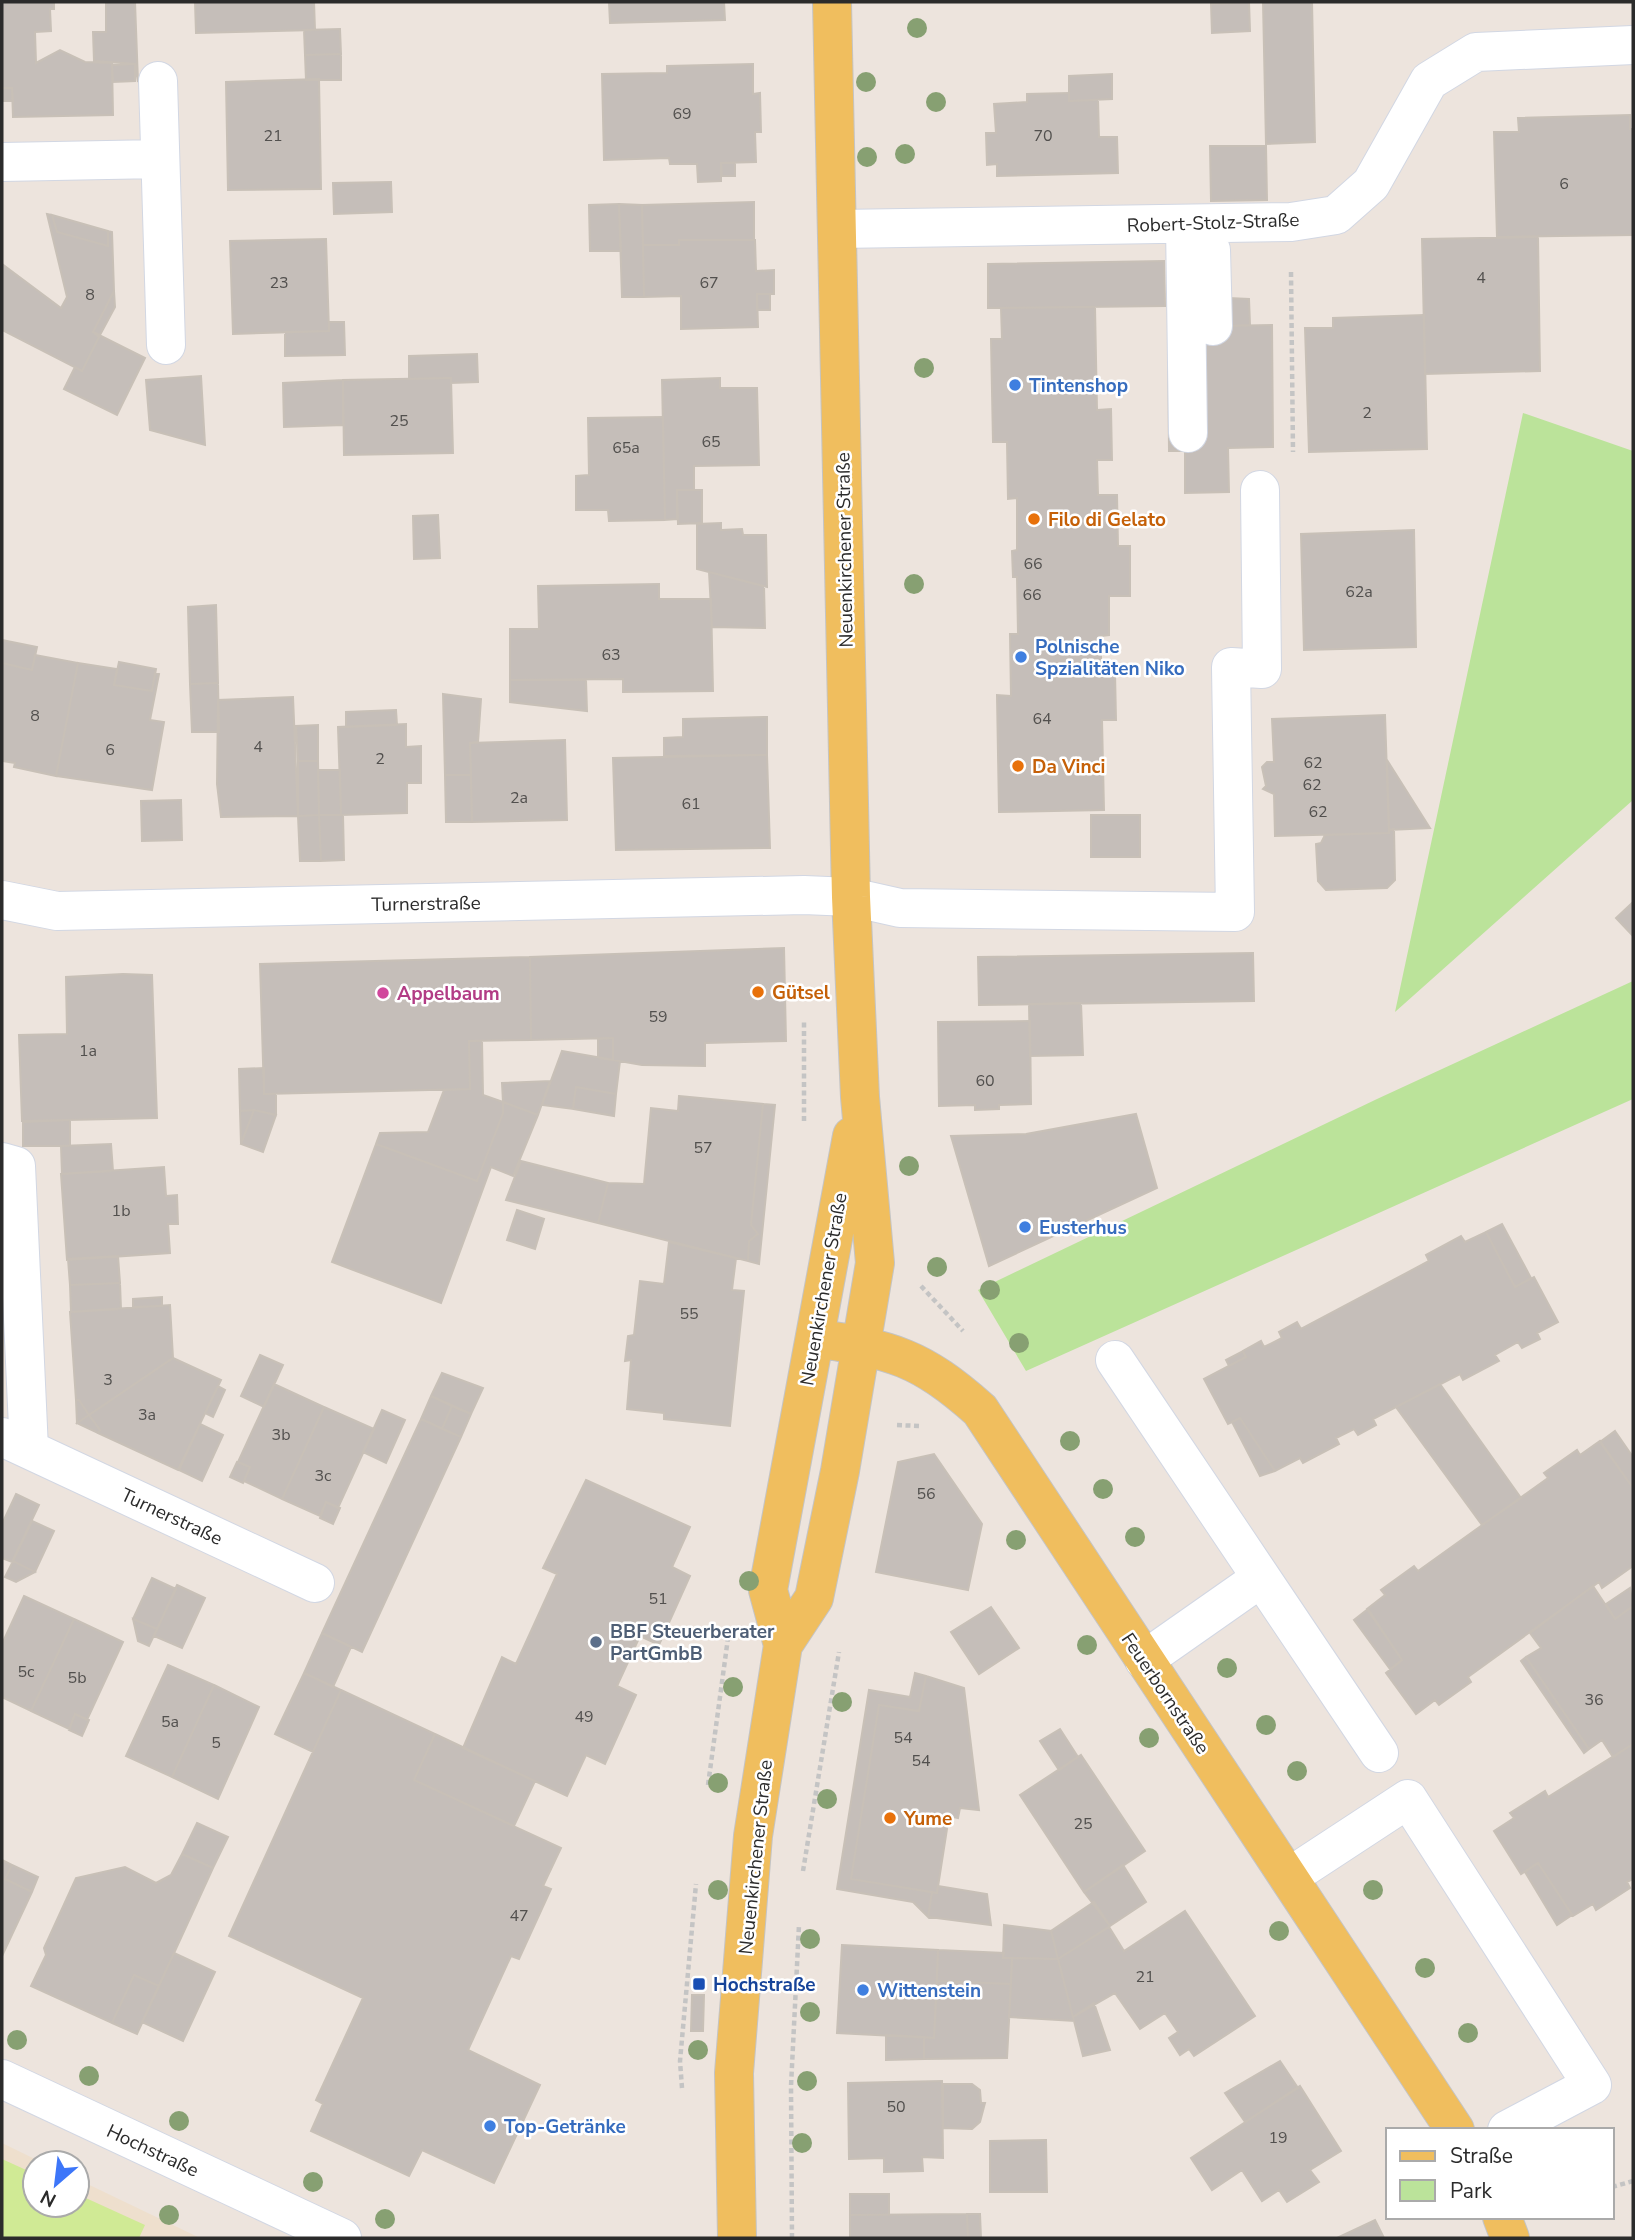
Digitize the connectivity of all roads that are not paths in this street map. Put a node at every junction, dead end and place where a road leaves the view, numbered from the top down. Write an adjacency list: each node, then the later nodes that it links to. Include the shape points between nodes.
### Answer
1 (832, 2): 7 (main road, Neuenkirchener Straße)
2 (1633, 45): 6 (street, Robert-Stolz-Straße, via 1476,52 1429,81 1371,184 1336,215 1290,222)
3 (158, 81): 4 (street)
4 (160, 159): 5 (street); 9 (street)
5 (2, 162)
6 (1198, 224): 7 (street, Robert-Stolz-Straße); 8 (street); 10 (street)
7 (838, 229): 12 (main road, Neuenkirchener Straße)
8 (1213, 326)
9 (166, 345)
10 (1188, 433)
11 (1260, 490): 12 (street, Turnerstraße, via 1262,669 1231,667 1235,912 900,908)
12 (851, 897): 13 (street, Turnerstraße, via 57,911); 14 (main road, Neuenkirchener Straße)
13 (2, 900)
14 (860, 1097): 16 (main road, Neuenkirchener Straße); 17 (main road, Neuenkirchener Straße, via 875,1263)
15 (2, 1162): 19 (street, Turnerstraße, via 16,1166)
16 (815, 1338): 17 (main road, Feuerbornstraße); 22 (main road, Neuenkirchener Straße, via 768,1590)
17 (862, 1345): 22 (main road, Neuenkirchener Straße, via 814,1598); 23 (main road, Feuerbornstraße, via 904,1356 943,1378 980,1410)
18 (1115, 1360): 20 (street)
19 (16, 1443): 21 (street, Turnerstraße)
20 (1261, 1577): 23 (street); 24 (street)
21 (315, 1583)
22 (783, 1646): 31 (main road, Neuenkirchener Straße, via 753,1836 734,2073)
23 (1144, 1660): 25 (main road, Feuerbornstraße)
24 (1379, 1753)
25 (1289, 1877): 27 (main road, Feuerbornstraße); 28 (street, via 1408,1799 1592,2085)
26 (2, 2079): 30 (street, Hochstraße)
27 (1454, 2128)
28 (1511, 2128)
29 (1503, 2219): 32 (main road)
30 (342, 2238)
31 (737, 2238)
32 (1510, 2238)

